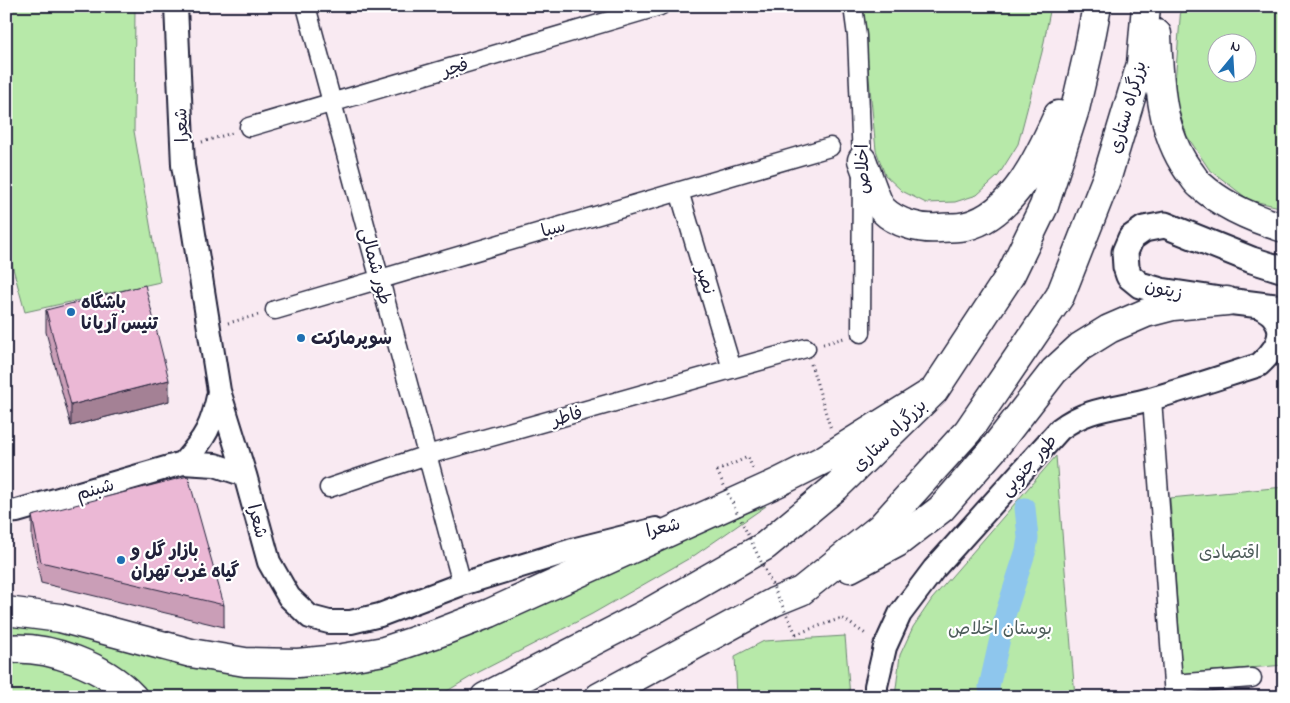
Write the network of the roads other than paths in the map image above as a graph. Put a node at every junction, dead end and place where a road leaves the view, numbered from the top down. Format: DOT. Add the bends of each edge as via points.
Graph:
graph roads {
  1 [pos="176,6"];
  2 [pos="306,6"];
  3 [pos="660,6"];
  4 [pos="853,6"];
  5 [pos="1097,6"];
  6 [pos="1146,6"];
  7 [pos="1156,6"];
  8 [pos="626,11"];
  9 [pos="1088,53"];
  10 [pos="332,103"];
  11 [pos="249,127"];
  12 [pos="830,146"];
  13 [pos="862,160"];
  14 [pos="679,191"];
  15 [pos="1284,228"];
  16 [pos="1284,270"];
  17 [pos="380,279"];
  18 [pos="1227,301"];
  19 [pos="1259,306"];
  20 [pos="1284,308"];
  21 [pos="275,310"];
  22 [pos="861,333"];
  23 [pos="806,348"];
  24 [pos="1284,357"];
  25 [pos="1260,365"];
  26 [pos="732,369"];
  27 [pos="219,391"];
  28 [pos="934,391"];
  29 [pos="1152,399"];
  30 [pos="427,455"];
  31 [pos="183,464"];
  32 [pos="245,475"];
  33 [pos="329,488"];
  34 [pos="6,512"];
  35 [pos="706,516"];
  36 [pos="462,584"];
  37 [pos="801,591"];
  38 [pos="6,611"];
  39 [pos="6,649"];
  40 [pos="1252,678"];
  41 [pos="1174,690"];
  42 [pos="133,697"];
  43 [pos="485,697"];
  44 [pos="599,697"];
  45 [pos="876,697"];
  1 -- 27 [label="street, شعرا" via="183,165"];
  2 -- 10 [label="street, طور شمالی"];
  3 -- 8 [label="street, فجر"];
  4 -- 13 [label="street, اخلاص"];
  5 -- 9 [label="highway, بزرگراه ستاری"];
  6 -- 37 [label="highway, بزرگراه ستاری" via="1141,64 1107,177 1060,296 968,431 881,527"];
  7 -- 15 [label="highway" via="1160,86 1168,129 1181,160 1199,184 1226,204 1254,219"];
  8 -- 10 [label="street, فجر"];
  9 -- 13 [label="highway" via="1046,142 1019,188 990,216 966,226 931,229 901,222 881,209"];
  9 -- 28 [label="highway, بزرگراه ستاری" via="1075,109 1044,206 1011,274"];
  10 -- 11 [label="street, فجر"];
  10 -- 17 [label="street, طور شمالی"];
  12 -- 14 [label="street, سبا"];
  13 -- 22 [label="street, اخلاص"];
  14 -- 17 [label="street, سبا"];
  14 -- 26 [label="street, نصر"];
  16 -- 18 [label="main road, زیتون" via="1166,224 1144,229 1131,238 1125,252 1126,267 1140,286"];
  17 -- 21 [label="street, سبا"];
  17 -- 30 [label="street, طور شمالی"];
  18 -- 19 [label="main road, زیتون"];
  18 -- 37 [label="highway" via="1173,306 1146,313 1109,329 1080,347 1054,371 995,447 941,509 896,543"];
  19 -- 20 [label="main road, زیتون"];
  19 -- 25 [label="street" via="1274,317 1280,330 1279,341"];
  23 -- 26 [label="street, فاطر"];
  24 -- 25 [label="street, طور جنوبی"];
  25 -- 29 [label="street, طور جنوبی"];
  26 -- 30 [label="street, فاطر"];
  27 -- 31 [label="street" via="214,418 201,443"];
  27 -- 32 [label="street, شعرا"];
  28 -- 35 [label="highway" via="826,459"];
  28 -- 43 [label="highway, بزرگراه ستاری" via="836,487 765,546 650,612"];
  29 -- 41 [label="street"];
  29 -- 45 [label="street, طور جنوبی" via="1102,409 1073,419 1060,429 934,569 900,614 885,647"];
  30 -- 33 [label="street, فاطر"];
  30 -- 36 [label="street, طور شمالی"];
  31 -- 32 [label="street, شبنم" via="215,465"];
  31 -- 34 [label="street, شبنم"];
  32 -- 36 [label="street, شعرا" via="269,562 289,597 310,617 329,622 351,622 380,615"];
  35 -- 36 [label="street, شعرا" via="576,549"];
  35 -- 38 [label="highway" via="490,613 384,651 337,659 298,663 245,662 191,653 60,618"];
  37 -- 44 [label="highway, بزرگراه ستاری" via="774,602"];
  39 -- 42 [label="highway" via="62,655 93,667 124,687"];
  40 -- 41 [label="street"];
}
